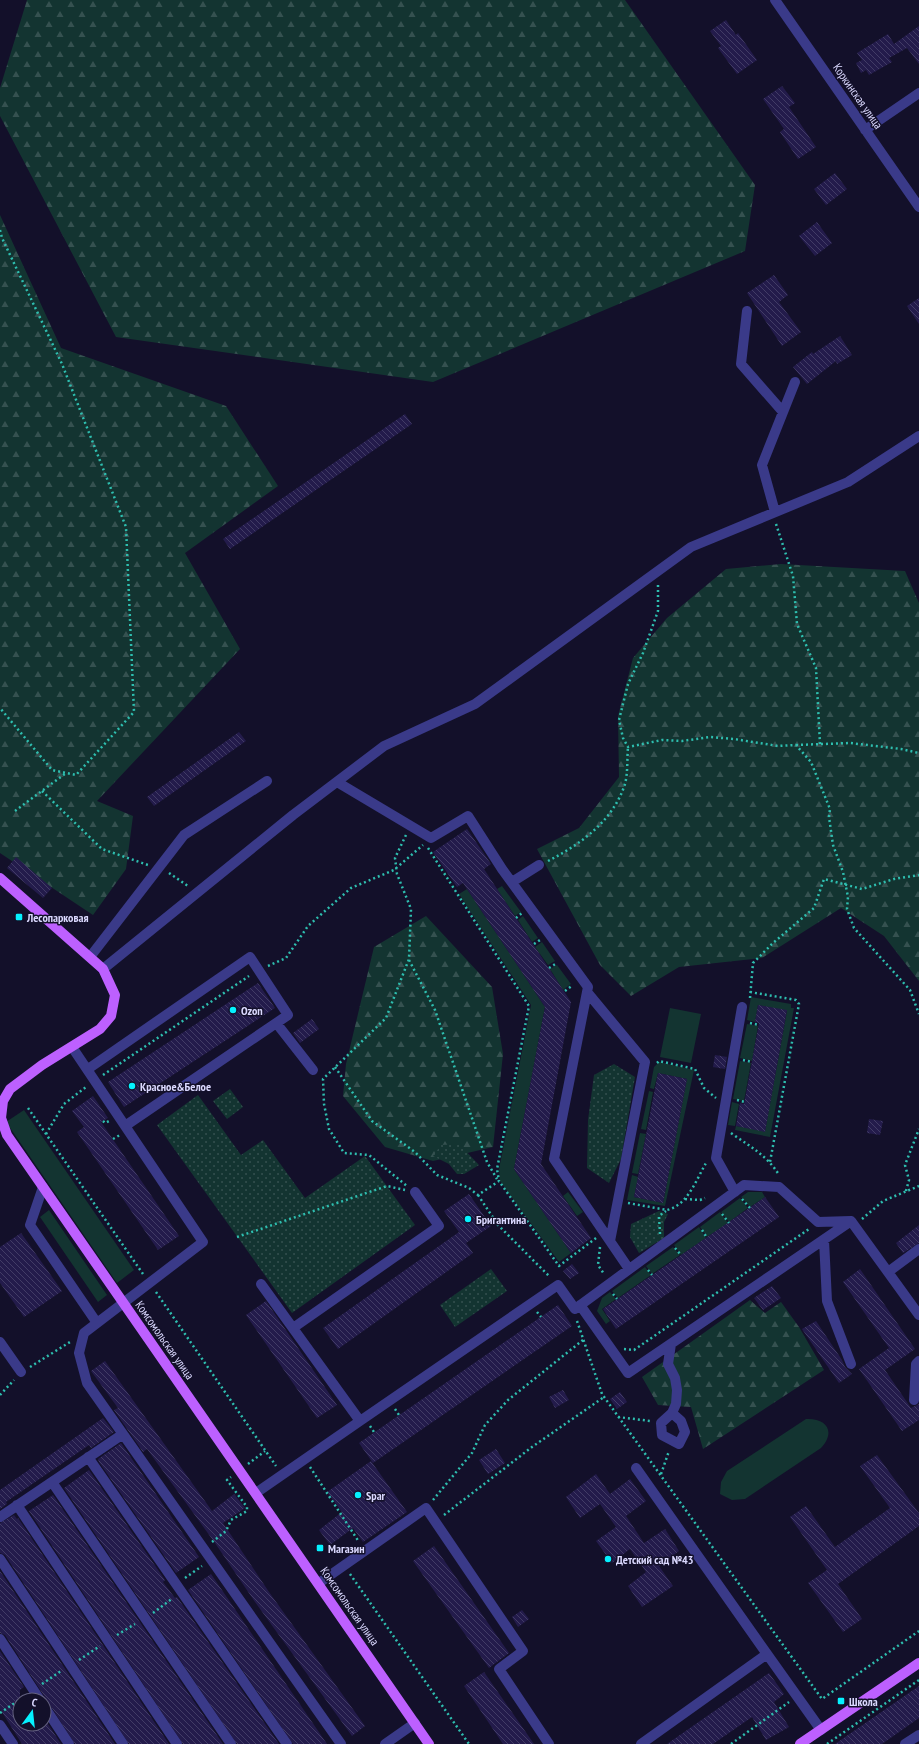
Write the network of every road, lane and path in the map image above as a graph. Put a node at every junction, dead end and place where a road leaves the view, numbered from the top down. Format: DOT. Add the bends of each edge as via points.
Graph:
graph roads {
  1 [pos="775,0"];
  2 [pos="919,93"];
  3 [pos="865,130"];
  4 [pos="919,207"];
  5 [pos="0,230"];
  6 [pos="746,311"];
  7 [pos="795,382"];
  8 [pos="783,412"];
  9 [pos="919,436"];
  10 [pos="774,512"];
  11 [pos="653,574"];
  12 [pos="0,708"];
  13 [pos="820,744"];
  14 [pos="796,746"];
  15 [pos="628,747"];
  16 [pos="919,753"];
  17 [pos="67,773"];
  18 [pos="267,781"];
  19 [pos="337,782"];
  20 [pos="42,792"];
  21 [pos="15,811"];
  22 [pos="410,826"];
  23 [pos="539,865"];
  24 [pos="396,868"];
  25 [pos="158,869"];
  26 [pos="919,875"];
  27 [pos="0,878"];
  28 [pos="512,882"];
  29 [pos="846,885"];
  30 [pos="199,892"];
  31 [pos="523,913"];
  32 [pos="516,918"];
  33 [pos="541,939"];
  34 [pos="534,944"];
  35 [pos="90,958"];
  36 [pos="409,959"];
  37 [pos="558,963"];
  38 [pos="549,968"];
  39 [pos="103,969"];
  40 [pos="258,970"];
  41 [pos="574,985"];
  42 [pos="565,991"];
  43 [pos="587,992"];
  44 [pos="750,992"];
  45 [pos="746,1003"];
  46 [pos="919,1014"];
  47 [pos="746,1022"];
  48 [pos="277,1024"];
  49 [pos="759,1025"];
  50 [pos="72,1047"];
  51 [pos="654,1066"];
  52 [pos="335,1067"];
  53 [pos="88,1070"];
  54 [pos="313,1070"];
  55 [pos="95,1080"];
  56 [pos="704,1088"];
  57 [pos="125,1126"];
  58 [pos="919,1129"];
  59 [pos="726,1130"];
  60 [pos="46,1134"];
  61 [pos="770,1162"];
  62 [pos="706,1163"];
  63 [pos="499,1181"];
  64 [pos="919,1186"];
  65 [pos="43,1187"];
  66 [pos="783,1191"];
  67 [pos="415,1192"];
  68 [pos="906,1192"];
  69 [pos="478,1195"];
  70 [pos="739,1196"];
  71 [pos="626,1202"];
  72 [pos="725,1208"];
  73 [pos="750,1208"];
  74 [pos="667,1210"];
  75 [pos="729,1223"];
  76 [pos="852,1224"];
  77 [pos="699,1227"];
  78 [pos="807,1229"];
  79 [pos="600,1235"];
  80 [pos="237,1237"];
  81 [pos="707,1238"];
  82 [pos="824,1240"];
  83 [pos="605,1243"];
  84 [pos="661,1245"];
  85 [pos="673,1245"];
  86 [pos="919,1249"];
  87 [pos="681,1255"];
  88 [pos="629,1269"];
  89 [pos="888,1272"];
  90 [pos="610,1283"];
  91 [pos="261,1284"];
  92 [pos="558,1285"];
  93 [pos="123,1303"];
  94 [pos="580,1305"];
  95 [pos="919,1315"];
  96 [pos="576,1320"];
  97 [pos="97,1323"];
  98 [pos="293,1328"];
  99 [pos="84,1333"];
  100 [pos="583,1340"];
  101 [pos="0,1342"];
  102 [pos="671,1344"];
  103 [pos="623,1349"];
  104 [pos="919,1361"];
  105 [pos="851,1364"];
  106 [pos="21,1372"];
  107 [pos="0,1395"];
  108 [pos="604,1397"];
  109 [pos="914,1400"];
  110 [pos="672,1413"];
  111 [pos="618,1417"];
  112 [pos="360,1421"];
  113 [pos="661,1423"];
  114 [pos="123,1434"];
  115 [pos="673,1441"];
  116 [pos="88,1457"];
  117 [pos="309,1465"];
  118 [pos="636,1468"];
  119 [pos="660,1475"];
  120 [pos="52,1482"];
  121 [pos="256,1493"];
  122 [pos="17,1505"];
  123 [pos="426,1508"];
  124 [pos="247,1511"];
  125 [pos="0,1517"];
  126 [pos="435,1522"];
  127 [pos="204,1548"];
  128 [pos="365,1551"];
  129 [pos="0,1559"];
  130 [pos="212,1560"];
  131 [pos="344,1566"];
  132 [pos="319,1583"];
  133 [pos="179,1588"];
  134 [pos="145,1618"];
  135 [pos="919,1631"];
  136 [pos="0,1639"];
  137 [pos="767,1654"];
  138 [pos="919,1663"];
  139 [pos="919,1680"];
  140 [pos="35,1692"];
  141 [pos="822,1699"];
  142 [pos="800,1700"];
  143 [pos="52,1719"];
  144 [pos="416,1723"];
  145 [pos="0,1725"];
  146 [pos="821,1730"];
  147 [pos="918,1737"];
  148 [pos="12,1744"];
  149 [pos="68,1744"];
  150 [pos="123,1744"];
  151 [pos="177,1744"];
  152 [pos="231,1744"];
  153 [pos="287,1744"];
  154 [pos="342,1744"];
  155 [pos="385,1744"];
  156 [pos="429,1744"];
  157 [pos="469,1744"];
  158 [pos="549,1744"];
  159 [pos="641,1744"];
  160 [pos="731,1744"];
  161 [pos="800,1744"];
  162 [pos="827,1744"];
  163 [pos="906,1744"];
  1 -- 3 [label="street, Коркинская улица"];
  2 -- 3 [label="street"];
  3 -- 4 [label="street, Коркинская улица"];
  5 -- 17 [label="path" via="62,364 126,527 134,712 76,775"];
  6 -- 8 [label="street" via="741,364"];
  7 -- 8 [label="street"];
  8 -- 10 [label="street" via="762,465"];
  9 -- 10 [label="street" via="848,482"];
  10 -- 11 [label="street" via="691,546"];
  10 -- 13 [label="path" via="793,576 797,624 816,668"];
  11 -- 15 [label="path" via="658,582 658,611 643,653 628,684 619,720"];
  11 -- 19 [label="street" via="475,704 384,746"];
  12 -- 17 [label="path" via="52,770"];
  13 -- 14 [label="path"];
  13 -- 16 [label="path" via="850,743"];
  14 -- 15 [label="path" via="710,737 682,741 662,740"];
  14 -- 29 [label="path" via="811,762 830,809 833,845"];
  15 -- 23 [label="path" via="625,783 609,816 586,838 563,854"];
  17 -- 20 [label="path"];
  18 -- 25 [label="street" via="184,835"];
  19 -- 22 [label="street"];
  19 -- 30 [label="street"];
  20 -- 21 [label="path"];
  20 -- 25 [label="path" via="102,849"];
  22 -- 24 [label="path" via="394,858"];
  22 -- 28 [label="street" via="431,838 468,816"];
  23 -- 28 [label="street"];
  24 -- 36 [label="path" via="411,909"];
  24 -- 40 [label="path" via="352,888 308,926 286,958"];
  24 -- 63 [label="path" via="425,844 529,1006 497,1169"];
  25 -- 30 [label="path"];
  25 -- 35 [label="street"];
  26 -- 29 [label="path" via="894,879 862,889"];
  27 -- 35 [label="main road"];
  28 -- 43 [label="street" via="588,987"];
  29 -- 44 [label="path" via="824,879 814,908 753,964"];
  29 -- 46 [label="path" via="847,909 854,928 910,990"];
  30 -- 39 [label="street"];
  31 -- 32 [label="path"];
  33 -- 34 [label="path"];
  35 -- 39 [label="main road"];
  36 -- 52 [label="path" via="386,1018"];
  36 -- 63 [label="path" via="435,1010 487,1162"];
  37 -- 38 [label="path"];
  39 -- 50 [label="main road, Комсомольская улица" via="115,995 111,1016 100,1029"];
  40 -- 48 [label="street" via="288,1016"];
  40 -- 53 [label="street" via="250,957"];
  40 -- 55 [label="path"];
  41 -- 42 [label="path"];
  43 -- 83 [label="street" via="554,1159"];
  43 -- 83 [label="street" via="645,1062"];
  44 -- 45 [label="path"];
  44 -- 61 [label="path" via="796,1000 799,1004"];
  45 -- 70 [label="street" via="716,1158"];
  47 -- 49 [label="path"];
  48 -- 54 [label="street"];
  48 -- 57 [label="street"];
  50 -- 53 [label="street"];
  50 -- 65 [label="main road, Комсомольская улица" via="10,1089 3,1101 1,1118 7,1135"];
  51 -- 56 [label="path" via="659,1061 695,1068"];
  52 -- 67 [label="path" via="323,1079 324,1104 329,1129 344,1154 368,1155"];
  52 -- 69 [label="path" via="372,1121 415,1152 437,1175 469,1188"];
  53 -- 55 [label="street"];
  55 -- 57 [label="street"];
  55 -- 60 [label="path" via="64,1104"];
  57 -- 93 [label="street" via="203,1242"];
  58 -- 68 [label="path" via="905,1165 909,1180"];
  59 -- 61 [label="path" via="757,1150"];
  61 -- 66 [label="path" via="781,1179"];
  62 -- 74 [label="path" via="687,1197"];
  63 -- 69 [label="path"];
  63 -- 79 [label="path" via="559,1266"];
  64 -- 68 [label="path"];
  65 -- 93 [label="main road, Комсомольская улица"];
  65 -- 97 [label="street" via="30,1225"];
  66 -- 70 [label="street" via="779,1187 744,1185"];
  66 -- 76 [label="street" via="818,1222"];
  67 -- 80 [label="path" via="386,1186"];
  67 -- 98 [label="street" via="439,1226"];
  68 -- 76 [label="path" via="883,1201"];
  69 -- 92 [label="path" via="498,1225"];
  70 -- 73 [label="path"];
  70 -- 84 [label="street"];
  71 -- 74 [label="path"];
  72 -- 75 [label="path" via="720,1212"];
  74 -- 84 [label="path" via="659,1216"];
  76 -- 82 [label="street"];
  76 -- 89 [label="street"];
  77 -- 81 [label="path"];
  78 -- 103 [label="path" via="634,1350"];
  82 -- 102 [label="street"];
  82 -- 105 [label="street" via="826,1301"];
  83 -- 88 [label="street"];
  83 -- 90 [label="path" via="598,1265"];
  84 -- 88 [label="street"];
  85 -- 87 [label="path"];
  86 -- 89 [label="street"];
  88 -- 90 [label="street"];
  89 -- 95 [label="street"];
  90 -- 94 [label="street"];
  91 -- 98 [label="street"];
  92 -- 94 [label="street" via="575,1309"];
  92 -- 112 [label="street"];
  93 -- 97 [label="street"];
  93 -- 121 [label="main road, Комсомольская улица"];
  94 -- 102 [label="street" via="628,1374"];
  96 -- 100 [label="path"];
  97 -- 99 [label="street"];
  98 -- 112 [label="street"];
  99 -- 106 [label="path"];
  99 -- 114 [label="street" via="79,1353 87,1383"];
  100 -- 108 [label="path"];
  100 -- 123 [label="path" via="508,1400 485,1425 472,1453"];
  101 -- 106 [label="street"];
  102 -- 110 [label="street" via="668,1364 675,1378 677,1390"];
  104 -- 109 [label="street" via="916,1364"];
  106 -- 107 [label="path"];
  108 -- 111 [label="path"];
  108 -- 126 [label="path" via="532,1447"];
  110 -- 113 [label="street"];
  110 -- 115 [label="street" via="680,1421 685,1432 679,1444"];
  111 -- 113 [label="path"];
  111 -- 119 [label="path"];
  112 -- 121 [label="street"];
  113 -- 115 [label="street" via="662,1435"];
  114 -- 116 [label="street"];
  114 -- 127 [label="street"];
  115 -- 119 [label="path"];
  116 -- 120 [label="street"];
  116 -- 133 [label="street"];
  117 -- 128 [label="path"];
  118 -- 137 [label="street"];
  119 -- 141 [label="path"];
  120 -- 122 [label="street"];
  120 -- 134 [label="street"];
  121 -- 132 [label="main road, Комсомольская улица"];
  122 -- 125 [label="street"];
  122 -- 151 [label="street"];
  123 -- 126 [label="street"];
  123 -- 128 [label="street"];
  124 -- 127 [label="path" via="230,1520 226,1531"];
  126 -- 158 [label="street" via="522,1651 499,1669"];
  127 -- 130 [label="street"];
  128 -- 131 [label="street"];
  129 -- 150 [label="street"];
  130 -- 133 [label="path"];
  130 -- 154 [label="street"];
  131 -- 132 [label="street"];
  131 -- 157 [label="path"];
  132 -- 144 [label="main road, Комсомольская улица"];
  133 -- 134 [label="path"];
  133 -- 153 [label="street"];
  134 -- 152 [label="street"];
  135 -- 141 [label="path"];
  136 -- 140 [label="street"];
  137 -- 142 [label="street"];
  137 -- 159 [label="street"];
  138 -- 146 [label="main road"];
  139 -- 162 [label="path"];
  141 -- 142 [label="path"];
  142 -- 146 [label="street"];
  142 -- 160 [label="path" via="791,1701"];
  143 -- 149 [label="street"];
  144 -- 155 [label="street"];
  144 -- 156 [label="main road, Комсомольская улица"];
  145 -- 148 [label="street"];
  146 -- 161 [label="main road"];
  147 -- 163 [label="street"];
}
